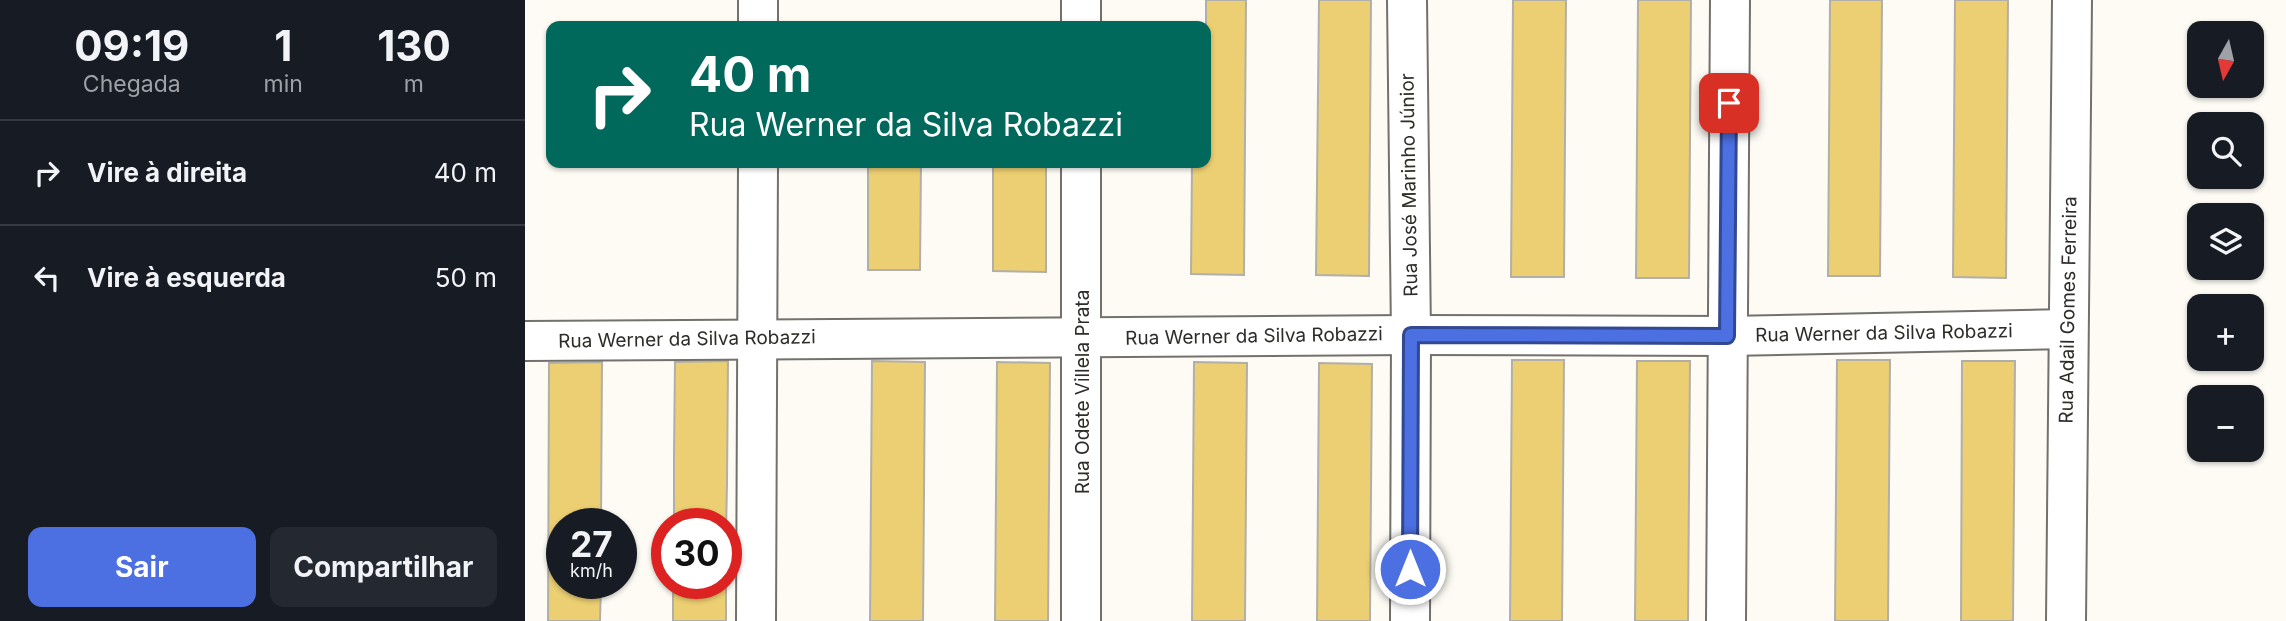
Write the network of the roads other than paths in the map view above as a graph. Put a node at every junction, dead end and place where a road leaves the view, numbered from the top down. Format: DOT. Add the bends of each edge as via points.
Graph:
graph roads {
  1 [pos="758,0"];
  2 [pos="1080,0"];
  3 [pos="1407,0"];
  4 [pos="1730,0"];
  5 [pos="2072,0"];
  6 [pos="758,21"];
  7 [pos="1081,21"];
  8 [pos="758,168"];
  9 [pos="1081,168"];
  10 [pos="2068,330"];
  11 [pos="1411,335"];
  12 [pos="1727,336"];
  13 [pos="759,338"];
  14 [pos="1082,338"];
  15 [pos="525,341"];
  16 [pos="756,621"];
  17 [pos="1081,621"];
  18 [pos="1410,621"];
  19 [pos="1727,621"];
  20 [pos="2066,621"];
  1 -- 6 [label="street"];
  2 -- 7 [label="street"];
  3 -- 11 [label="street, Rua José Marinho Júnior"];
  4 -- 12 [label="street"];
  5 -- 10 [label="street, Rua Adail Gomes Ferreira"];
  8 -- 13 [label="street"];
  9 -- 14 [label="street, Rua Odete Villela Prata"];
  10 -- 12 [label="street, Rua Werner da Silva Robazzi"];
  10 -- 20 [label="street, Rua Adail Gomes Ferreira"];
  11 -- 12 [label="street, Rua Werner da Silva Robazzi"];
  11 -- 14 [label="street, Rua Werner da Silva Robazzi"];
  11 -- 18 [label="street, Rua José Marinho Júnior"];
  12 -- 19 [label="street"];
  13 -- 14 [label="street, Rua Werner da Silva Robazzi"];
  13 -- 15 [label="street, Rua Werner da Silva Robazzi"];
  13 -- 16 [label="street"];
  14 -- 17 [label="street, Rua Odete Villela Prata"];
}
